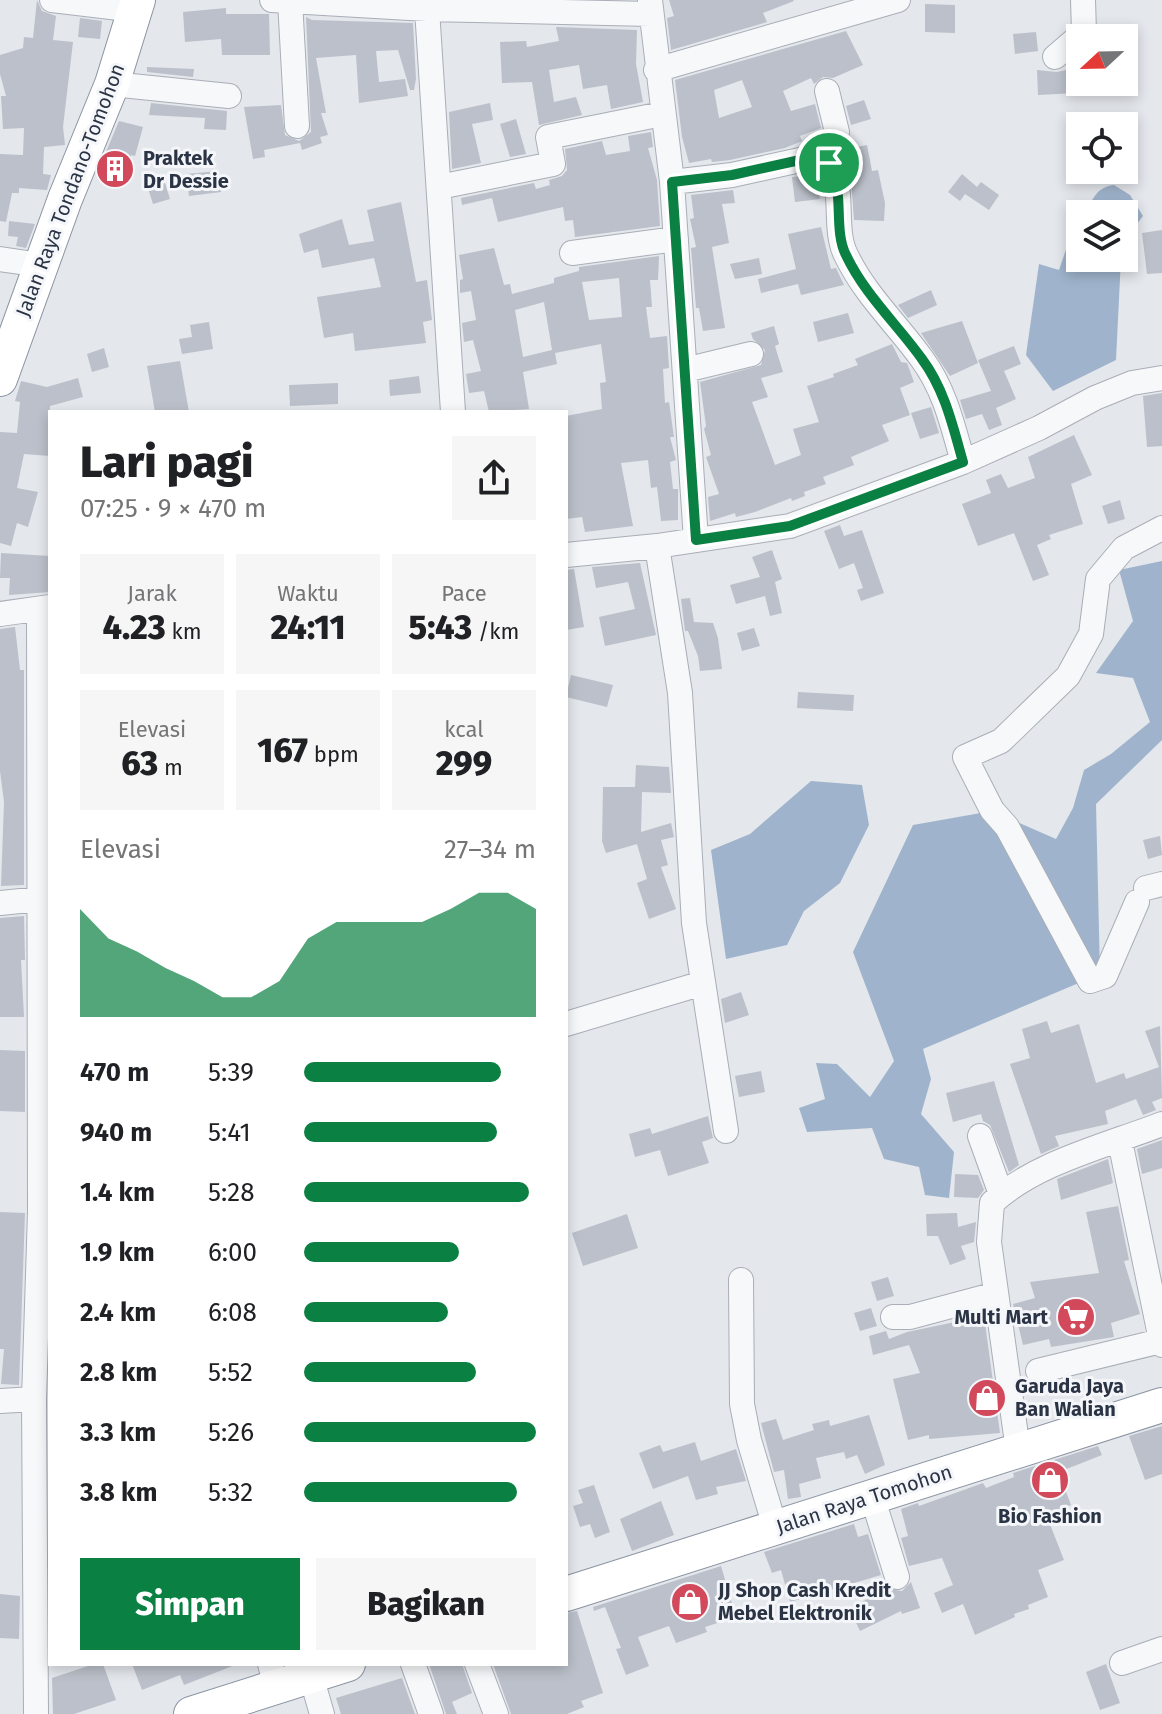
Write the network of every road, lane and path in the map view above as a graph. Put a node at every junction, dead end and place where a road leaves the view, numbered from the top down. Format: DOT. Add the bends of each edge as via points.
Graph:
graph roads {
  1 [pos="52,0"];
  2 [pos="898,0"];
  3 [pos="1083,0"];
  4 [pos="281,1"];
  5 [pos="137,5"];
  6 [pos="651,7"];
  7 [pos="427,9"];
  8 [pos="1055,57"];
  9 [pos="656,70"];
  10 [pos="112,84"];
  11 [pos="827,91"];
  12 [pos="229,96"];
  13 [pos="662,114"];
  14 [pos="297,126"];
  15 [pos="829,163"];
  16 [pos="672,182"];
  17 [pos="439,187"];
  18 [pos="676,239"];
  19 [pos="572,253"];
  20 [pos="0,259"];
  21 [pos="41,265"];
  22 [pos="751,354"];
  23 [pos="685,370"];
  24 [pos="1162,378"];
  25 [pos="0,379"];
  26 [pos="453,410"];
  27 [pos="963,462"];
  28 [pos="1162,528"];
  29 [pos="696,540"];
  30 [pos="657,546"];
  31 [pos="568,555"];
  32 [pos="44,608"];
  33 [pos="0,614"];
  34 [pos="1148,891"];
  35 [pos="40,899"];
  36 [pos="0,903"];
  37 [pos="703,983"];
  38 [pos="568,1023"];
  39 [pos="1162,1124"];
  40 [pos="726,1131"];
  41 [pos="980,1136"];
  42 [pos="1120,1141"];
  43 [pos="1001,1194"];
  44 [pos="741,1280"];
  45 [pos="996,1294"];
  46 [pos="893,1317"];
  47 [pos="1162,1343"];
  48 [pos="1038,1371"];
  49 [pos="34,1399"];
  50 [pos="0,1401"];
  51 [pos="1162,1405"];
  52 [pos="1018,1450"];
  53 [pos="42,1474"];
  54 [pos="872,1496"];
  55 [pos="775,1527"];
  56 [pos="897,1577"];
  57 [pos="568,1593"];
  58 [pos="1162,1649"];
  59 [pos="1122,1663"];
  60 [pos="342,1666"];
  61 [pos="414,1666"];
  62 [pos="478,1666"];
  63 [pos="311,1676"];
  64 [pos="266,1689"];
  65 [pos="36,1714"];
  66 [pos="191,1714"];
  67 [pos="322,1714"];
  68 [pos="431,1714"];
  69 [pos="496,1714"];
  1 -- 5 [label="street"];
  2 -- 9 [label="street"];
  3 -- 8 [label="street" via="1084,32"];
  4 -- 7 [label="street"];
  4 -- 14 [label="street"];
  5 -- 10 [label="highway, Jalan Raya Tondano-Tomohon"];
  6 -- 7 [label="street"];
  6 -- 9 [label="street"];
  7 -- 17 [label="street"];
  9 -- 13 [label="street"];
  10 -- 12 [label="street"];
  10 -- 21 [label="highway, Jalan Raya Tondano-Tomohon"];
  11 -- 15 [label="street" via="837,132"];
  13 -- 16 [label="street"];
  13 -- 17 [label="street" via="548,137 553,164"];
  15 -- 16 [label="street" via="809,158"];
  15 -- 27 [label="street" via="837,180 837,227 846,256 938,384"];
  16 -- 18 [label="street"];
  17 -- 26 [label="street"];
  18 -- 19 [label="street"];
  18 -- 23 [label="street"];
  20 -- 21 [label="street"];
  21 -- 25 [label="highway, Jalan Raya Tondano-Tomohon"];
  22 -- 23 [label="street"];
  23 -- 29 [label="street"];
  24 -- 27 [label="street" via="1095,398"];
  27 -- 29 [label="street" via="790,526"];
  28 -- 34 [label="street" via="1124,548 1098,579 1091,634 1068,676 1001,741 965,757 1090,981 1105,976"];
  29 -- 30 [label="street"];
  30 -- 31 [label="street"];
  30 -- 37 [label="street" via="680,693 694,923"];
  32 -- 33 [label="street"];
  32 -- 35 [label="street"];
  35 -- 36 [label="street"];
  35 -- 49 [label="street"];
  37 -- 38 [label="street"];
  37 -- 40 [label="street"];
  39 -- 42 [label="street"];
  41 -- 43 [label="street"];
  42 -- 43 [label="street" via="1029,1176"];
  42 -- 47 [label="street"];
  43 -- 45 [label="street" via="992,1203 988,1221"];
  44 -- 55 [label="street" via="742,1404"];
  45 -- 46 [label="street"];
  45 -- 52 [label="street"];
  47 -- 48 [label="street"];
  49 -- 50 [label="street"];
  49 -- 53 [label="street"];
  51 -- 52 [label="highway, Jalan Raya Tomohon"];
  52 -- 54 [label="highway, Jalan Raya Tomohon"];
  53 -- 65 [label="street"];
  54 -- 55 [label="highway, Jalan Raya Tomohon"];
  54 -- 56 [label="street"];
  55 -- 57 [label="highway, Jalan Raya Tomohon"];
  58 -- 59 [label="street"];
  60 -- 63 [label="highway"];
  61 -- 68 [label="street"];
  62 -- 69 [label="street"];
  63 -- 64 [label="highway"];
  63 -- 67 [label="street"];
  64 -- 66 [label="highway"];
}
